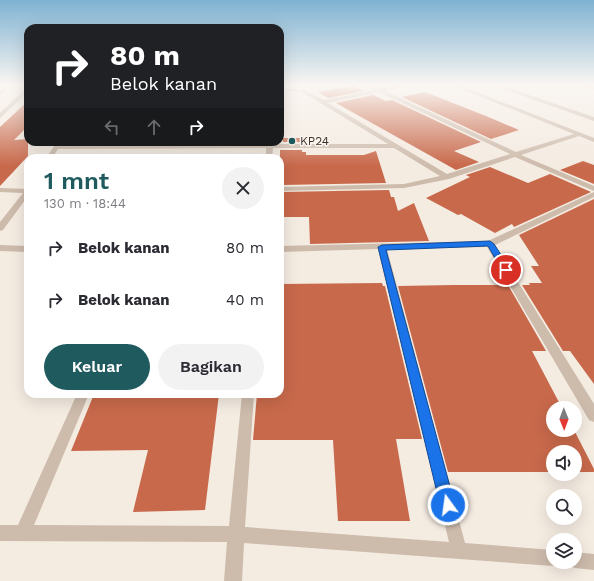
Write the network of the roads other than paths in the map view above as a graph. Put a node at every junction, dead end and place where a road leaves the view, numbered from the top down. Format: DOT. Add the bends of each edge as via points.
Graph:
graph roads {
  1 [pos="338,111"];
  2 [pos="424,111"];
  3 [pos="521,111"];
  4 [pos="571,111"];
  5 [pos="594,119"];
  6 [pos="580,134"];
  7 [pos="594,140"];
  8 [pos="284,144"];
  9 [pos="395,146"];
  10 [pos="516,155"];
  11 [pos="446,177"];
  12 [pos="284,189"];
  13 [pos="594,189"];
  14 [pos="0,190"];
  15 [pos="24,191"];
  16 [pos="594,194"];
  17 [pos="24,196"];
  18 [pos="0,228"];
  19 [pos="490,244"];
  20 [pos="382,247"];
  21 [pos="0,248"];
  22 [pos="24,248"];
  23 [pos="284,249"];
  24 [pos="81,398"];
  25 [pos="248,398"];
  26 [pos="594,416"];
  27 [pos="0,533"];
  28 [pos="24,534"];
  29 [pos="236,534"];
  30 [pos="459,550"];
  31 [pos="546,557"];
  32 [pos="582,561"];
  33 [pos="594,562"];
  34 [pos="233,581"];
  1 -- 9 [label="street"];
  2 -- 10 [label="street"];
  3 -- 6 [label="street"];
  4 -- 5 [label="street"];
  6 -- 7 [label="street"];
  6 -- 10 [label="street"];
  8 -- 9 [label="street"];
  9 -- 11 [label="street"];
  10 -- 11 [label="street"];
  10 -- 13 [label="street"];
  11 -- 12 [label="street" via="404,186"];
  14 -- 15 [label="street"];
  16 -- 19 [label="street"];
  17 -- 18 [label="street"];
  19 -- 20 [label="street"];
  19 -- 26 [label="street"];
  20 -- 23 [label="street"];
  20 -- 30 [label="street"];
  21 -- 22 [label="street"];
  24 -- 28 [label="street"];
  25 -- 29 [label="street"];
  27 -- 28 [label="street"];
  28 -- 29 [label="street"];
  29 -- 30 [label="street"];
  29 -- 34 [label="street"];
  30 -- 31 [label="street"];
  32 -- 33 [label="street"];
}
